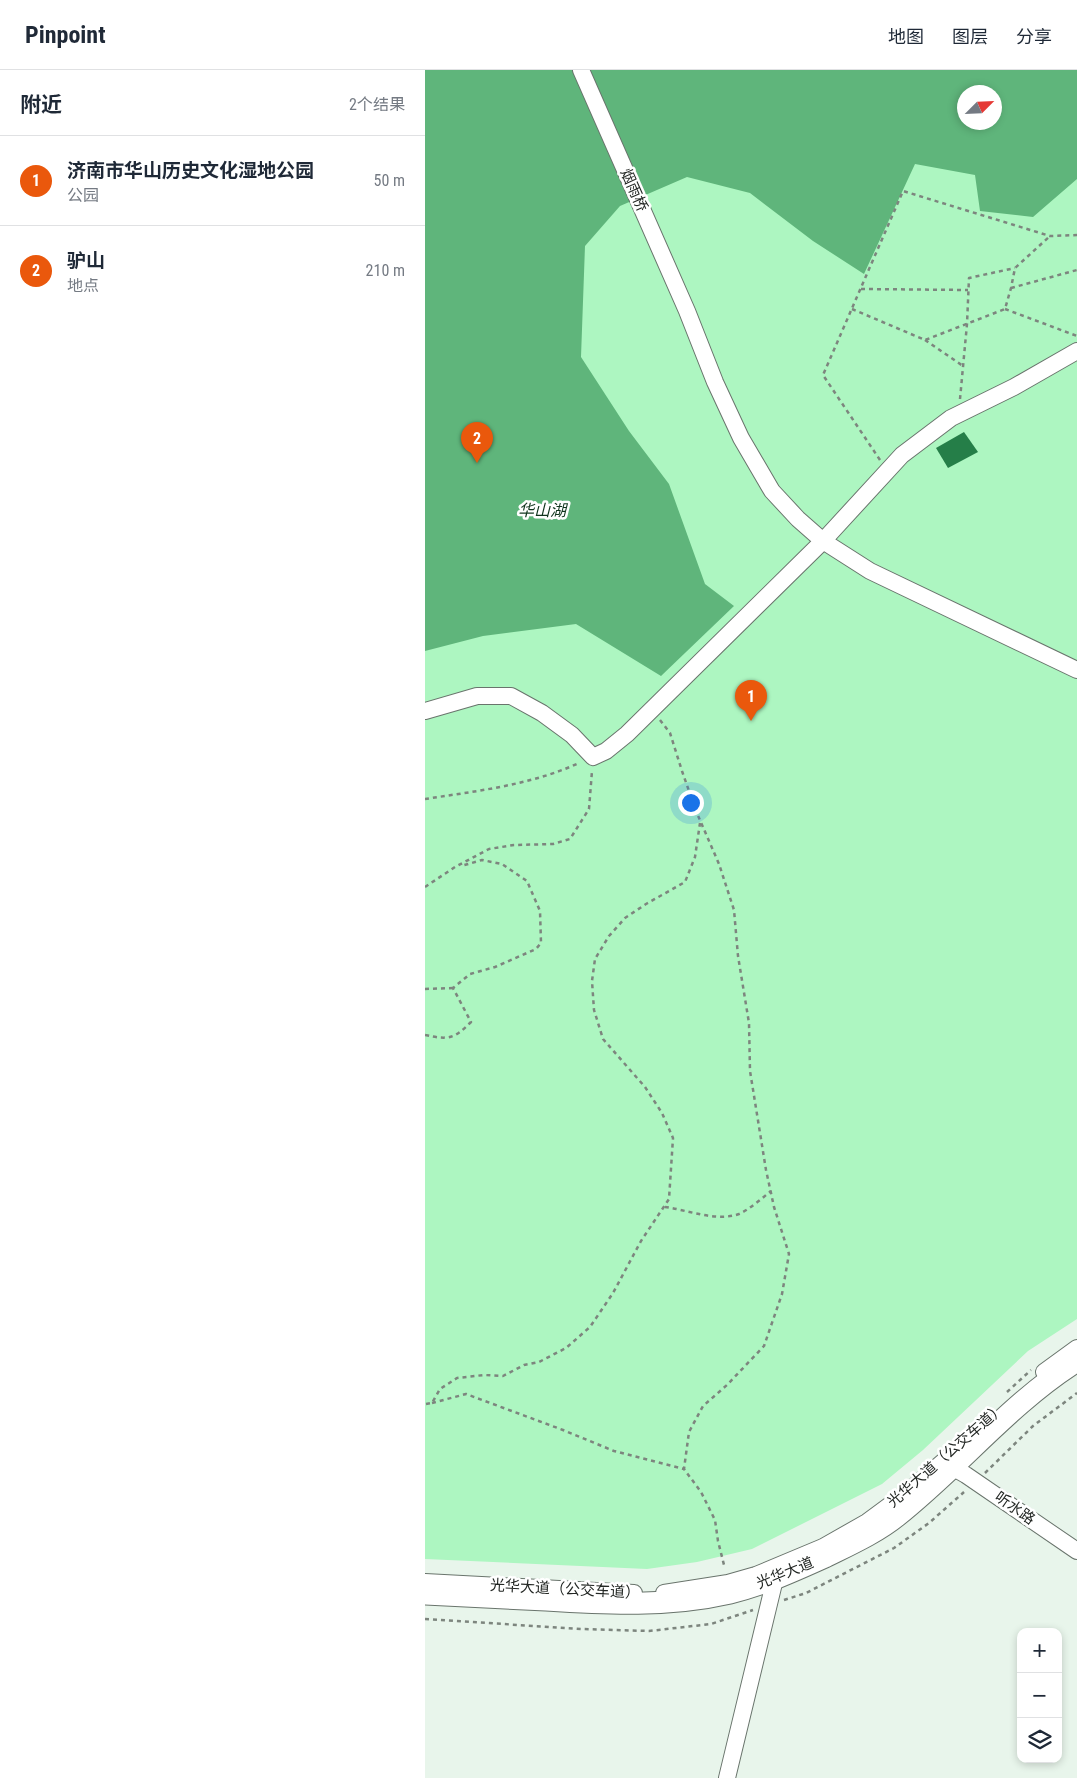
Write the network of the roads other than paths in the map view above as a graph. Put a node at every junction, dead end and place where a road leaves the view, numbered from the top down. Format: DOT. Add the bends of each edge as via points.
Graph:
graph roads {
  1 [pos="581,70"];
  2 [pos="1077,352"];
  3 [pos="823,541"];
  4 [pos="1077,670"];
  5 [pos="425,711"];
  6 [pos="1077,1348"];
  7 [pos="1077,1361"];
  8 [pos="953,1467"];
  9 [pos="1077,1551"];
  10 [pos="775,1579"];
  11 [pos="425,1582"];
  12 [pos="425,1594"];
  13 [pos="727,1778"];
  1 -- 3 [label="street, 烟雨桥" via="741,438 772,491"];
  2 -- 3 [label="street" via="1014,388 951,418 903,455"];
  3 -- 4 [label="street, 烟雨桥" via="870,570"];
  3 -- 5 [label="street" via="627,734 593,757 572,735 511,696 477,696"];
  6 -- 11 [label="street, 光华大道（公交车道）" via="1013,1396 909,1491 867,1522 823,1547 756,1575 729,1583 629,1594"];
  7 -- 8 [label="main road, 光华大道" via="1031,1396"];
  8 -- 9 [label="street, 听水路"];
  8 -- 10 [label="main road, 光华大道" via="895,1518 857,1541"];
  10 -- 12 [label="main road, 光华大道" via="730,1593 648,1604"];
  10 -- 13 [label="street"];
}
